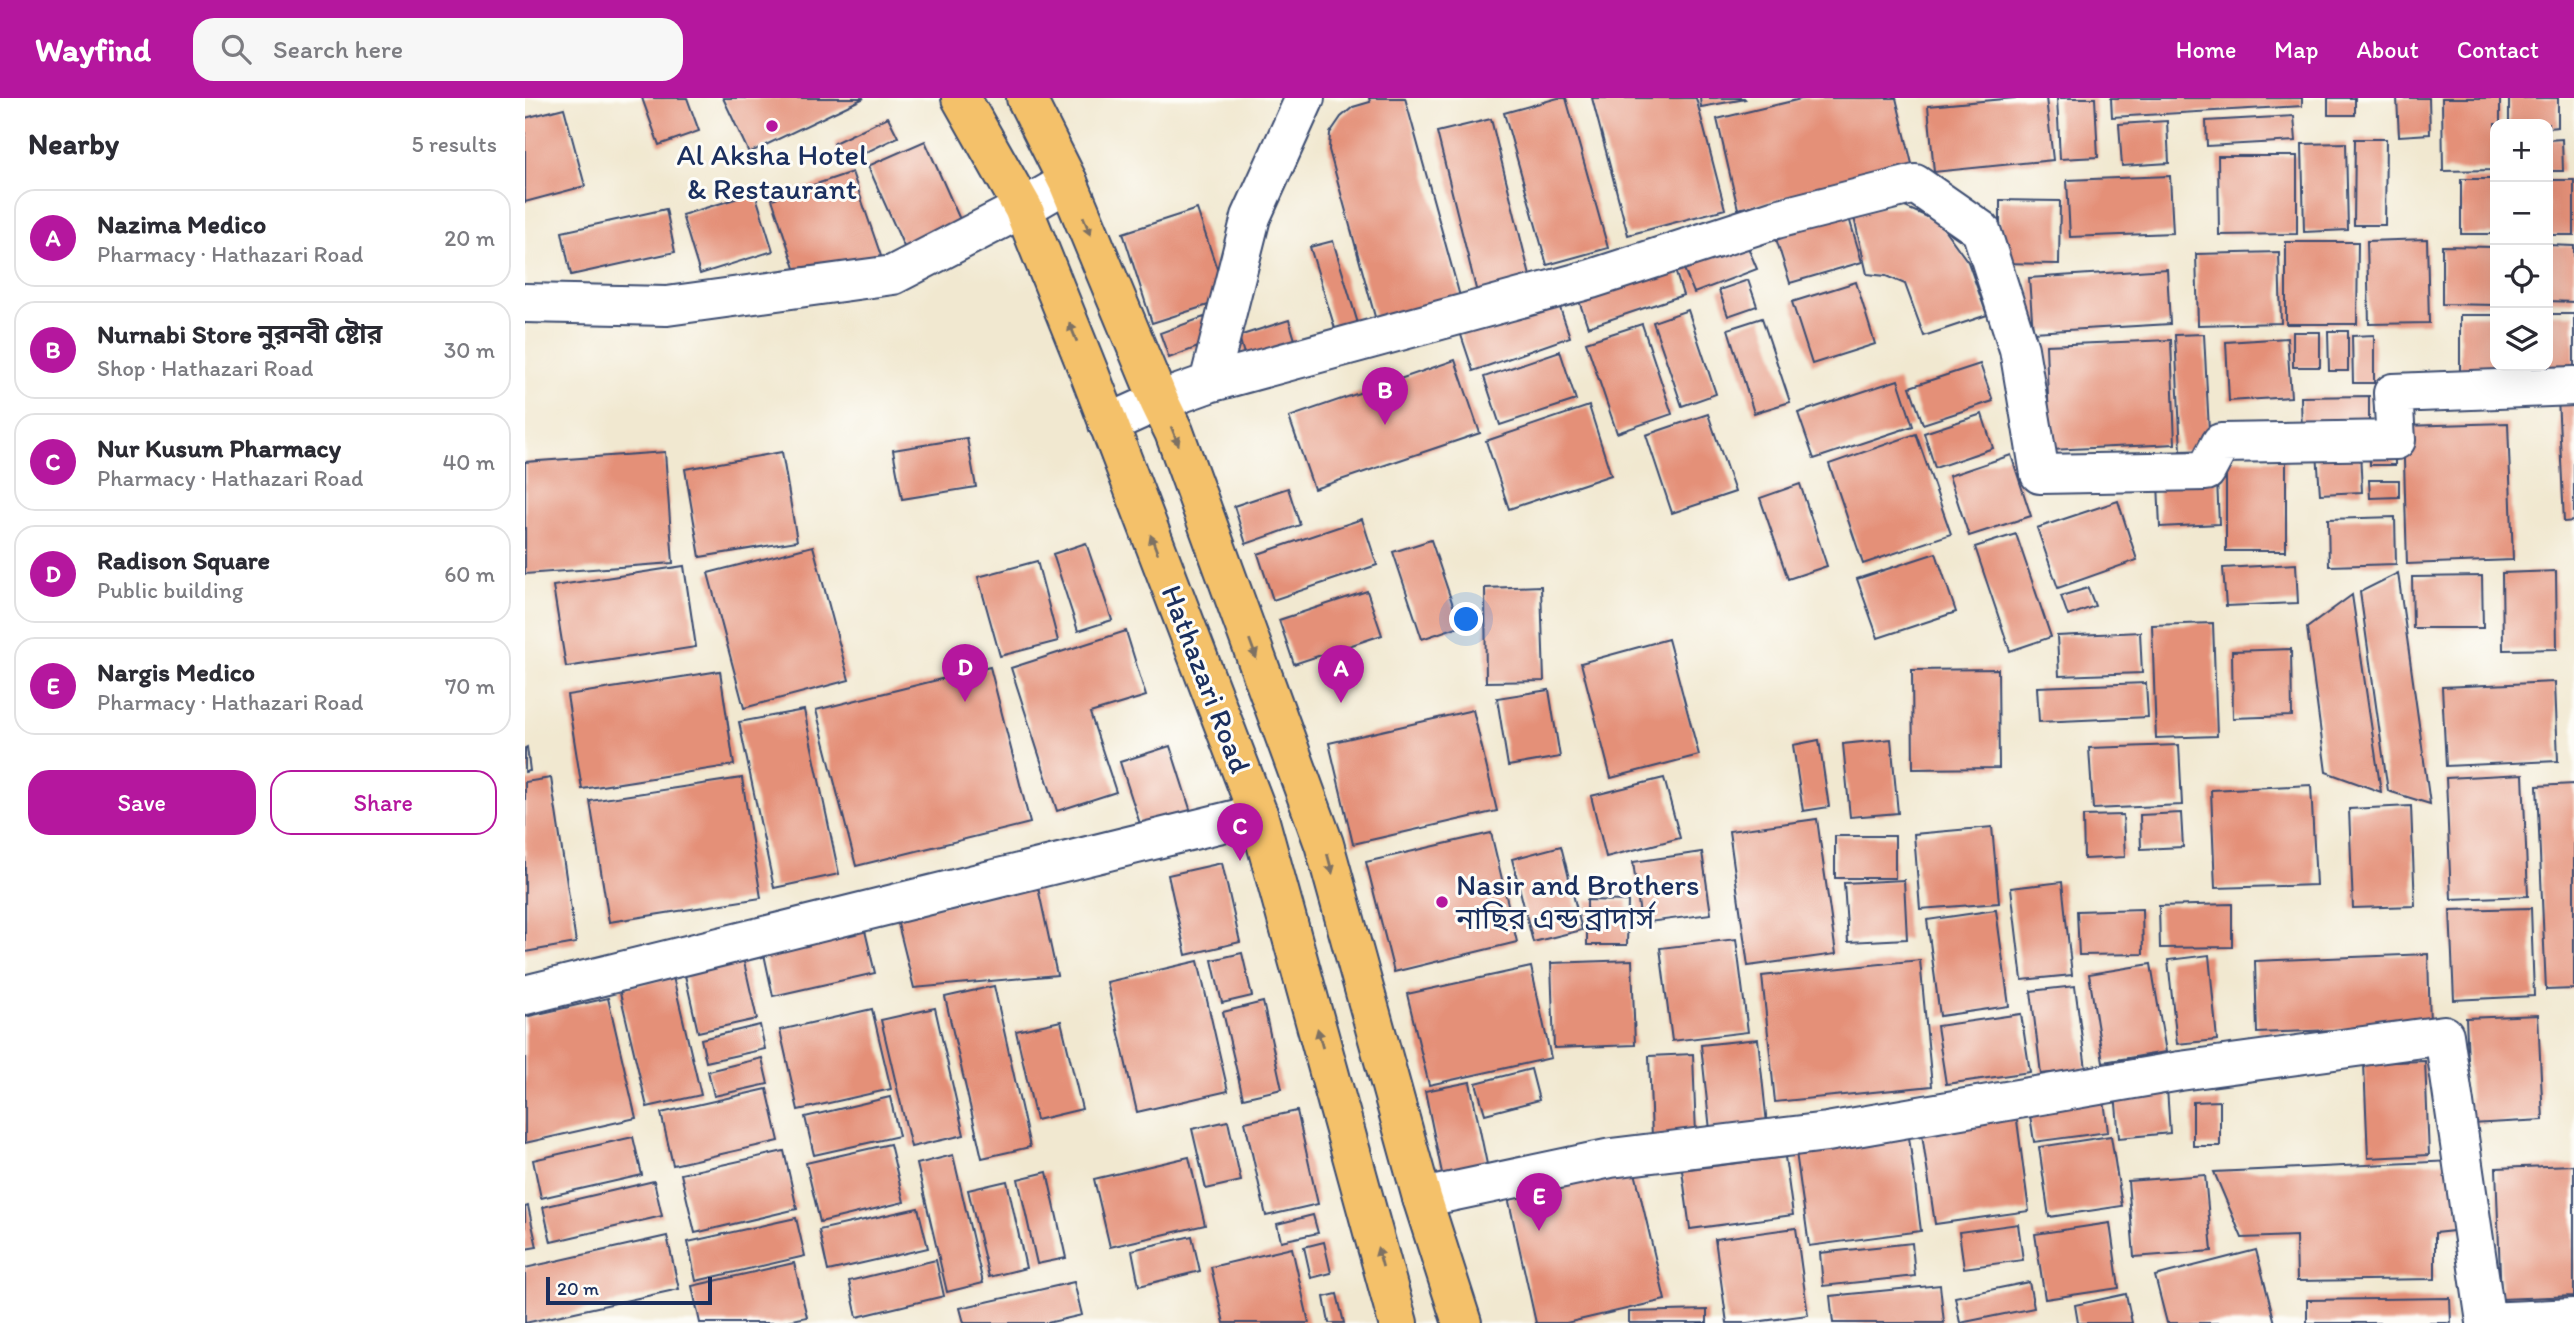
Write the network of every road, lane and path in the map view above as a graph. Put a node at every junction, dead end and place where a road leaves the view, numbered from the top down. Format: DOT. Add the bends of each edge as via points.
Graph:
graph roads {
  1 [pos="961,98"];
  2 [pos="1026,98"];
  3 [pos="1305,98"];
  4 [pos="1068,182"];
  5 [pos="1023,208"];
  6 [pos="525,303"];
  7 [pos="1209,383"];
  8 [pos="2574,386"];
  9 [pos="1159,401"];
  10 [pos="1108,424"];
  11 [pos="1258,814"];
  12 [pos="525,995"];
  13 [pos="1422,1198"];
  14 [pos="2574,1318"];
  15 [pos="1398,1323"];
  16 [pos="1462,1323"];
  1 -- 5 [label="highway, Hathazari Road"];
  2 -- 4 [label="highway, Hathazari Road"];
  3 -- 7 [label="street" via="1251,217"];
  4 -- 5 [label="street"];
  4 -- 9 [label="highway, Hathazari Road, one-way"];
  5 -- 6 [label="street" via="893,275 667,306"];
  10 -- 5 [label="highway, Hathazari Road, one-way"];
  7 -- 8 [label="street" via="1591,279 1776,219 1915,184 1981,230 2019,349 2040,474 2206,471 2221,443 2396,440 2393,393"];
  7 -- 9 [label="street"];
  9 -- 10 [label="street"];
  9 -- 13 [label="highway, Hathazari Road, one-way" via="1324,844"];
  11 -- 10 [label="highway, Hathazari Road, one-way"];
  11 -- 12 [label="street"];
  15 -- 11 [label="highway, Hathazari Road, one-way"];
  13 -- 14 [label="street" via="1611,1158 1827,1132 2180,1071 2444,1035 2486,1322"];
  13 -- 16 [label="highway, Hathazari Road"];
}
